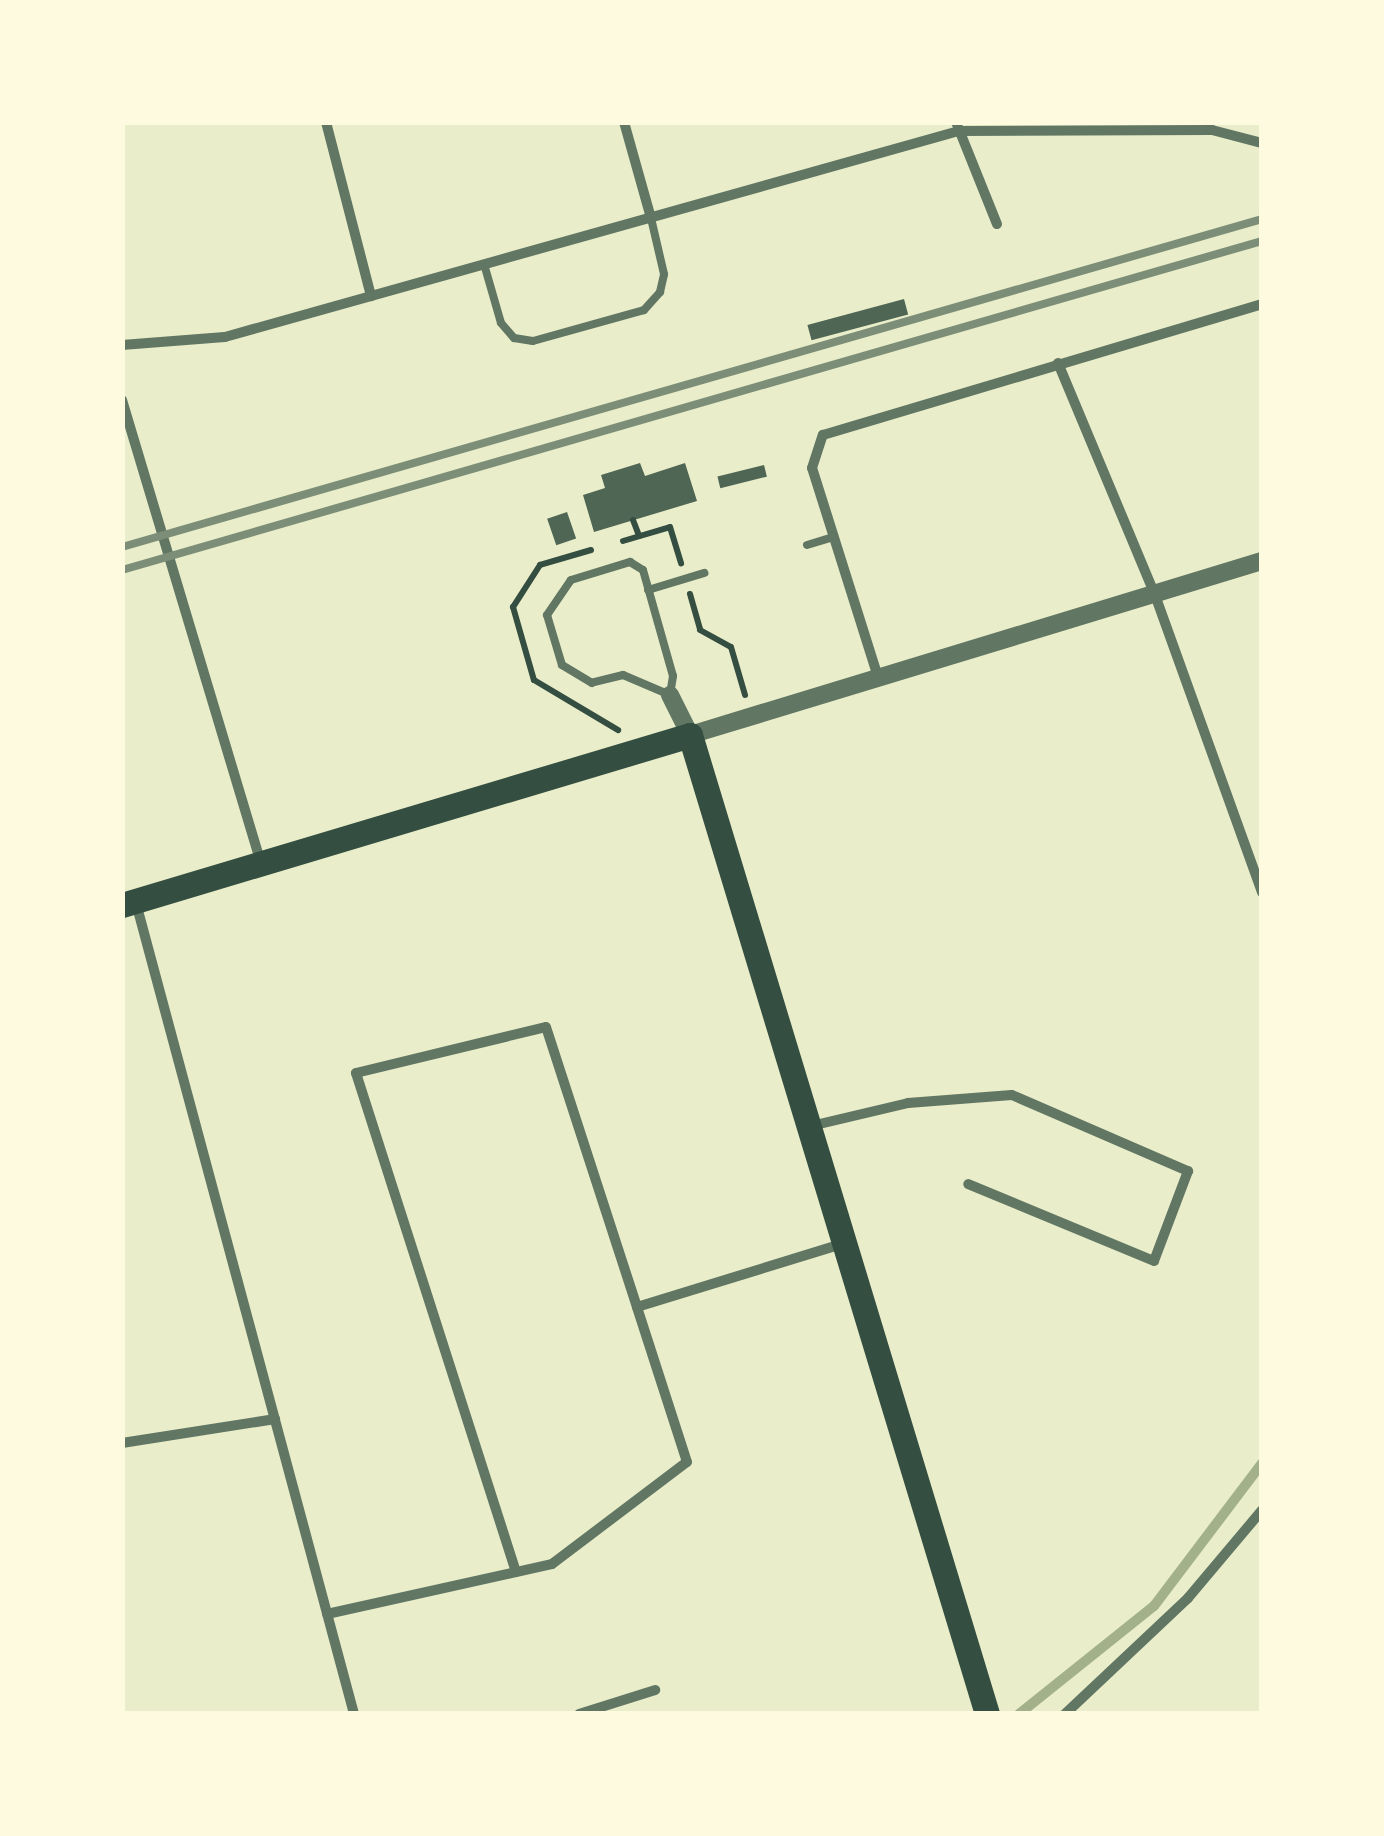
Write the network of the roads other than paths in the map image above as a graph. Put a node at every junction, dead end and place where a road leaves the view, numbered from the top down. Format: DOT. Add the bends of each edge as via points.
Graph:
graph roads {
  1 [pos="326,122"];
  2 [pos="624,122"];
  3 [pos="957,127"];
  4 [pos="1262,142"];
  5 [pos="650,218"];
  6 [pos="997,224"];
  7 [pos="484,264"];
  8 [pos="371,296"];
  9 [pos="1262,304"];
  10 [pos="122,345"];
  11 [pos="1058,363"];
  12 [pos="122,400"];
  13 [pos="125,416"];
  14 [pos="834,537"];
  15 [pos="807,545"];
  16 [pos="1262,562"];
  17 [pos="704,573"];
  18 [pos="648,590"];
  19 [pos="1154,595"];
  20 [pos="878,677"];
  21 [pos="670,695"];
  22 [pos="690,736"];
  23 [pos="261,862"];
  24 [pos="1262,892"];
  25 [pos="129,903"];
  26 [pos="810,1126"];
  27 [pos="968,1184"];
  28 [pos="846,1242"];
  29 [pos="637,1307"];
  30 [pos="275,1419"];
  31 [pos="122,1443"];
  32 [pos="1262,1510"];
  33 [pos="516,1572"];
  34 [pos="327,1614"];
  35 [pos="656,1690"];
  36 [pos="354,1714"];
  37 [pos="579,1714"];
  38 [pos="987,1714"];
  39 [pos="1065,1714"];
  1 -- 8 [label="street"];
  2 -- 5 [label="street"];
  3 -- 4 [label="street" via="1212,130"];
  3 -- 5 [label="street"];
  3 -- 6 [label="street"];
  5 -- 7 [label="street"];
  5 -- 7 [label="lane" via="664,274 660,292 644,310 551,336 514,338 501,323"];
  7 -- 8 [label="street"];
  8 -- 10 [label="street" via="225,337"];
  9 -- 11 [label="street"];
  11 -- 14 [label="street" via="823,434 812,468"];
  11 -- 19 [label="street"];
  12 -- 13 [label="street"];
  13 -- 23 [label="street"];
  14 -- 15 [label="lane"];
  14 -- 20 [label="street"];
  16 -- 19 [label="street"];
  17 -- 18 [label="lane"];
  18 -- 21 [label="lane" via="673,676"];
  18 -- 21 [label="lane" via="643,570 630,562 571,580 547,615 562,666 592,683 622,675"];
  19 -- 20 [label="street"];
  19 -- 24 [label="street"];
  20 -- 22 [label="street"];
  21 -- 22 [label="street"];
  22 -- 23 [label="main road"];
  22 -- 26 [label="main road"];
  23 -- 25 [label="main road"];
  25 -- 30 [label="street"];
  26 -- 27 [label="street" via="908,1103 1012,1095 1188,1171 1154,1260"];
  26 -- 28 [label="main road"];
  28 -- 29 [label="street"];
  28 -- 38 [label="main road"];
  29 -- 33 [label="street" via="687,1462 552,1564"];
  29 -- 33 [label="street" via="546,1027 356,1073"];
  30 -- 31 [label="street"];
  30 -- 34 [label="street"];
  32 -- 39 [label="street" via="1188,1598"];
  33 -- 34 [label="street"];
  34 -- 36 [label="street"];
  35 -- 37 [label="street"];
}
